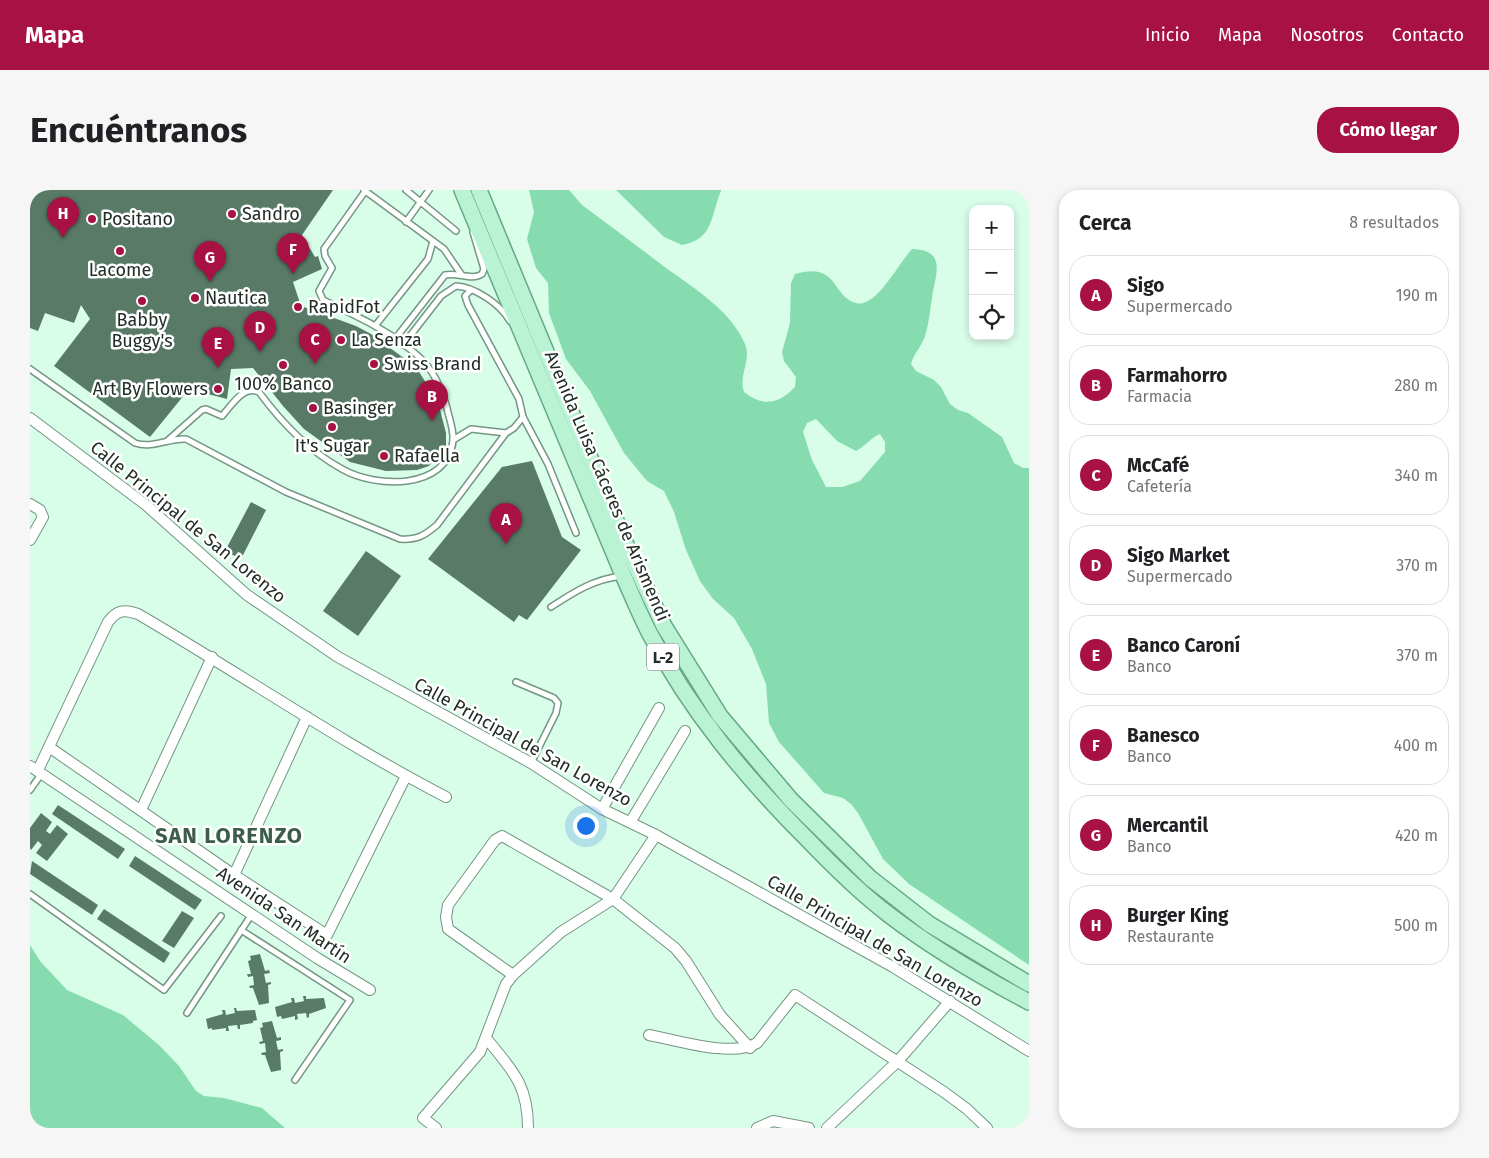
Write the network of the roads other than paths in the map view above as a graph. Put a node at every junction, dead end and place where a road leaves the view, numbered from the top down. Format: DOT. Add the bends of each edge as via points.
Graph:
graph roads {
  1 [pos="365,190"];
  2 [pos="406,190"];
  3 [pos="429,190"];
  4 [pos="462,190"];
  5 [pos="479,190"];
  6 [pos="421,201"];
  7 [pos="470,209"];
  8 [pos="406,222"];
  9 [pos="456,231"];
  10 [pos="433,241"];
  11 [pos="461,274"];
  12 [pos="470,291"];
  13 [pos="375,326"];
  14 [pos="395,339"];
  15 [pos="403,345"];
  16 [pos="30,369"];
  17 [pos="549,402"];
  18 [pos="523,417"];
  19 [pos="30,418"];
  20 [pos="506,433"];
  21 [pos="453,440"];
  22 [pos="167,441"];
  23 [pos="33,506"];
  24 [pos="576,533"];
  25 [pos="30,540"];
  26 [pos="623,576"];
  27 [pos="551,608"];
  28 [pos="212,657"];
  29 [pos="516,682"];
  30 [pos="659,708"];
  31 [pos="307,717"];
  32 [pos="685,730"];
  33 [pos="49,747"];
  34 [pos="531,763"];
  35 [pos="36,770"];
  36 [pos="406,776"];
  37 [pos="30,790"];
  38 [pos="446,796"];
  39 [pos="602,809"];
  40 [pos="141,810"];
  41 [pos="631,821"];
  42 [pos="656,835"];
  43 [pos="234,875"];
  44 [pos="30,894"];
  45 [pos="613,899"];
  46 [pos="252,914"];
  47 [pos="221,916"];
  48 [pos="242,930"];
  49 [pos="513,975"];
  50 [pos="1029,984"];
  51 [pos="370,990"];
  52 [pos="950,1001"];
  53 [pos="1029,1002"];
  54 [pos="187,1013"];
  55 [pos="649,1034"];
  56 [pos="486,1038"];
  57 [pos="750,1048"];
  58 [pos="1029,1051"];
  59 [pos="898,1061"];
  60 [pos="295,1080"];
  61 [pos="436,1128"];
  62 [pos="528,1128"];
  63 [pos="757,1128"];
  64 [pos="809,1128"];
  65 [pos="827,1128"];
  66 [pos="987,1128"];
  1 -- 8 [label="lane"];
  1 -- 13 [label="lane" via="324,249 332,268 319,291 323,300"];
  2 -- 6 [label="lane"];
  3 -- 6 [label="lane"];
  4 -- 7 [label="main road, Avenida Luisa Cáceres de Arismendi / L-2"];
  5 -- 50 [label="main road, Avenida Luisa Cáceres de Arismendi / L-2" via="629,552 664,626 720,716 784,793 870,878 929,924"];
  6 -- 8 [label="lane"];
  6 -- 9 [label="lane"];
  7 -- 11 [label="lane" via="475,242 484,269 478,276"];
  7 -- 17 [label="main road, Avenida Luisa Cáceres de Arismendi / L-2"];
  8 -- 10 [label="lane"];
  10 -- 11 [label="lane" via="444,249"];
  10 -- 13 [label="lane" via="428,259"];
  11 -- 14 [label="lane" via="445,275"];
  12 -- 15 [label="lane" via="462,286 448,288"];
  12 -- 17 [label="lane" via="488,299 505,314"];
  12 -- 18 [label="lane" via="465,296 468,305 519,399"];
  13 -- 14 [label="lane"];
  14 -- 15 [label="lane"];
  15 -- 21 [label="lane" via="418,356 441,387"];
  16 -- 22 [label="lane" via="135,443 150,446"];
  17 -- 26 [label="main road, Avenida Luisa Cáceres de Arismendi / L-2"];
  18 -- 20 [label="lane"];
  18 -- 24 [label="lane" via="548,464"];
  19 -- 34 [label="street, Calle Principal de San Lorenzo" via="146,505 255,601 338,657"];
  20 -- 21 [label="lane" via="471,428"];
  20 -- 22 [label="lane" via="437,525 412,540 400,539 286,492 186,439"];
  21 -- 22 [label="lane" via="444,463 432,473 401,481 359,477 342,469 301,439 259,392 247,390 222,416 202,410"];
  23 -- 25 [label="street" via="40,510 42,517"];
  26 -- 27 [label="lane" via="582,587"];
  26 -- 53 [label="main road, Avenida Luisa Cáceres de Arismendi / L-2" via="650,634 689,699 728,754 779,812 835,868 888,914 952,958"];
  28 -- 31 [label="street"];
  28 -- 33 [label="street" via="138,614 121,610 114,614 101,634"];
  28 -- 40 [label="street"];
  29 -- 34 [label="lane" via="554,698 558,703"];
  30 -- 39 [label="street"];
  31 -- 36 [label="street"];
  31 -- 43 [label="street"];
  32 -- 41 [label="street"];
  33 -- 35 [label="street"];
  33 -- 40 [label="street"];
  34 -- 39 [label="street, Calle Principal de San Lorenzo"];
  35 -- 37 [label="lane"];
  35 -- 46 [label="street, Avenida San Martín"];
  36 -- 38 [label="street"];
  36 -- 43 [label="street" via="327,935"];
  39 -- 41 [label="street, Calle Principal de San Lorenzo"];
  40 -- 43 [label="street"];
  41 -- 42 [label="street, Calle Principal de San Lorenzo"];
  42 -- 45 [label="street"];
  42 -- 52 [label="street, Calle Principal de San Lorenzo"];
  44 -- 47 [label="lane" via="164,990"];
  45 -- 49 [label="street" via="561,932"];
  45 -- 49 [label="street" via="510,839 502,836 495,840 448,905 446,917 448,929"];
  45 -- 57 [label="street" via="676,948 720,1016"];
  46 -- 48 [label="lane"];
  46 -- 51 [label="street, Avenida San Martín"];
  48 -- 54 [label="lane"];
  48 -- 60 [label="lane" via="350,1000"];
  49 -- 56 [label="street" via="506,984"];
  52 -- 58 [label="street, Calle Principal de San Lorenzo"];
  52 -- 59 [label="street"];
  55 -- 57 [label="street" via="713,1048"];
  56 -- 61 [label="street" via="480,1052 423,1118"];
  56 -- 62 [label="street" via="509,1066 523,1091 527,1101"];
  57 -- 59 [label="street" via="795,995"];
  59 -- 65 [label="street"];
  59 -- 66 [label="street" via="968,1109"];
  63 -- 64 [label="street" via="773,1121"];
}
